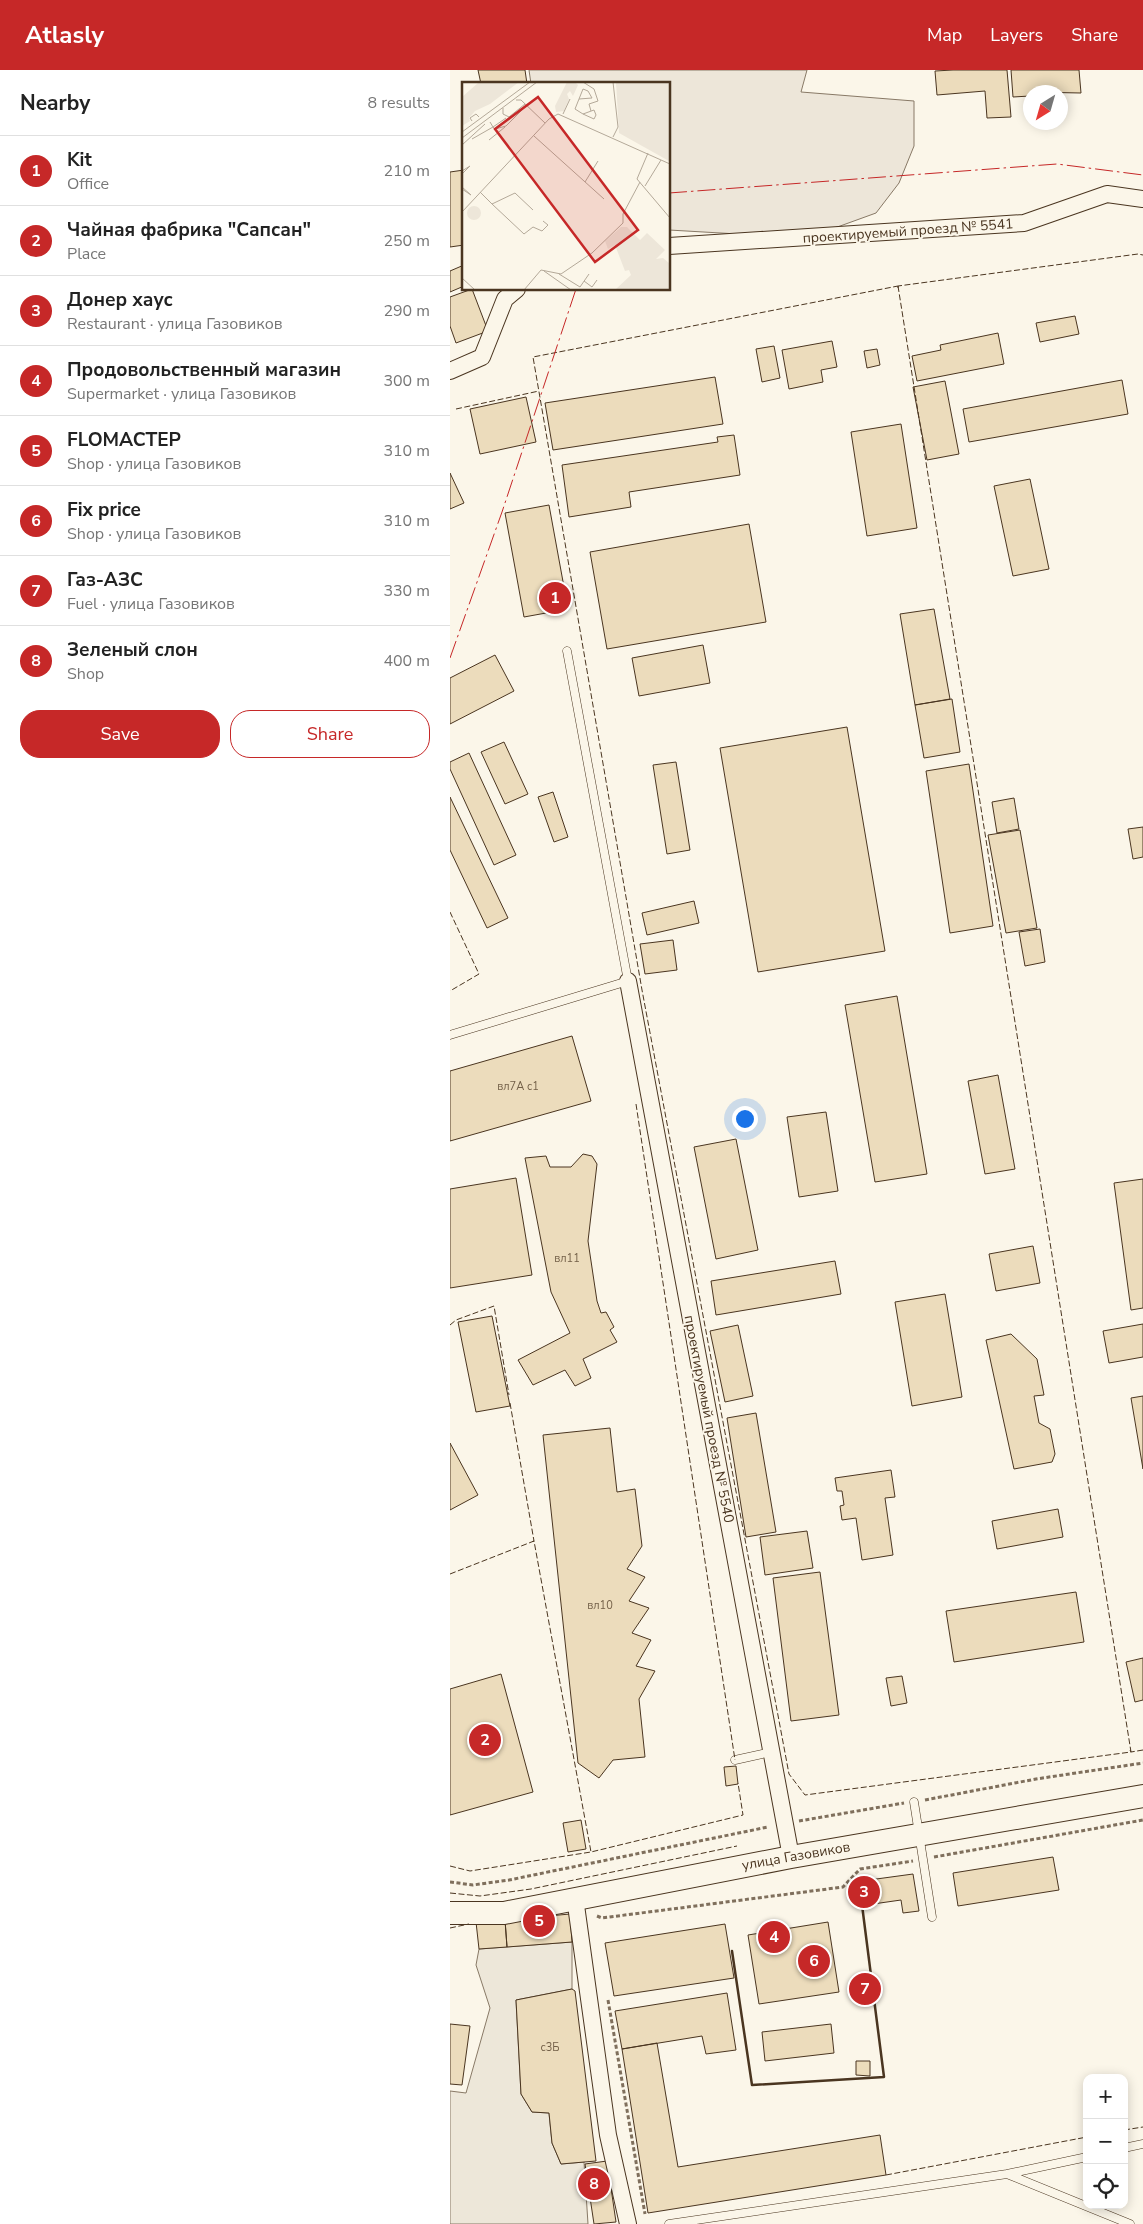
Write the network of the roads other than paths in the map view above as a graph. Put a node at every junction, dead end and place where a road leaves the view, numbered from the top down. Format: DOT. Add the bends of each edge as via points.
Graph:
graph roads {
  1 [pos="1143,199"];
  2 [pos="670,246"];
  3 [pos="516,290"];
  4 [pos="450,371"];
  5 [pos="566,651"];
  6 [pos="628,982"];
  7 [pos="450,1035"];
  8 [pos="771,1752"];
  9 [pos="735,1760"];
  10 [pos="1143,1796"];
  11 [pos="914,1802"];
  12 [pos="919,1835"];
  13 [pos="791,1857"];
  14 [pos="576,1904"];
  15 [pos="450,1914"];
  16 [pos="932,1917"];
  17 [pos="1143,2144"];
  18 [pos="1128,2147"];
  19 [pos="1083,2158"];
  20 [pos="1007,2174"];
  21 [pos="621,2224"];
  22 [pos="628,2224"];
  23 [pos="669,2224"];
  24 [pos="1130,2224"];
  1 -- 2 [label="street, проектируемый проезд № 5541" via="1107,194 1024,223"];
  3 -- 4 [label="street" via="506,299 482,357"];
  5 -- 6 [label="lane"];
  6 -- 7 [label="lane"];
  6 -- 8 [label="street, проектируемый проезд № 5540"];
  8 -- 9 [label="lane"];
  8 -- 13 [label="street, проектируемый проезд № 5540"];
  10 -- 12 [label="street, улица Газовиков"];
  11 -- 12 [label="lane"];
  12 -- 13 [label="street, улица Газовиков"];
  12 -- 16 [label="lane"];
  13 -- 14 [label="street, улица Газовиков"];
  14 -- 15 [label="street, улица Газовиков" via="504,1913"];
  14 -- 22 [label="street" via="608,2135"];
  17 -- 18 [label="lane"];
  19 -- 20 [label="lane"];
  20 -- 23 [label="lane"];
  20 -- 24 [label="lane"];
  21 -- 22 [label="lane"];
}
